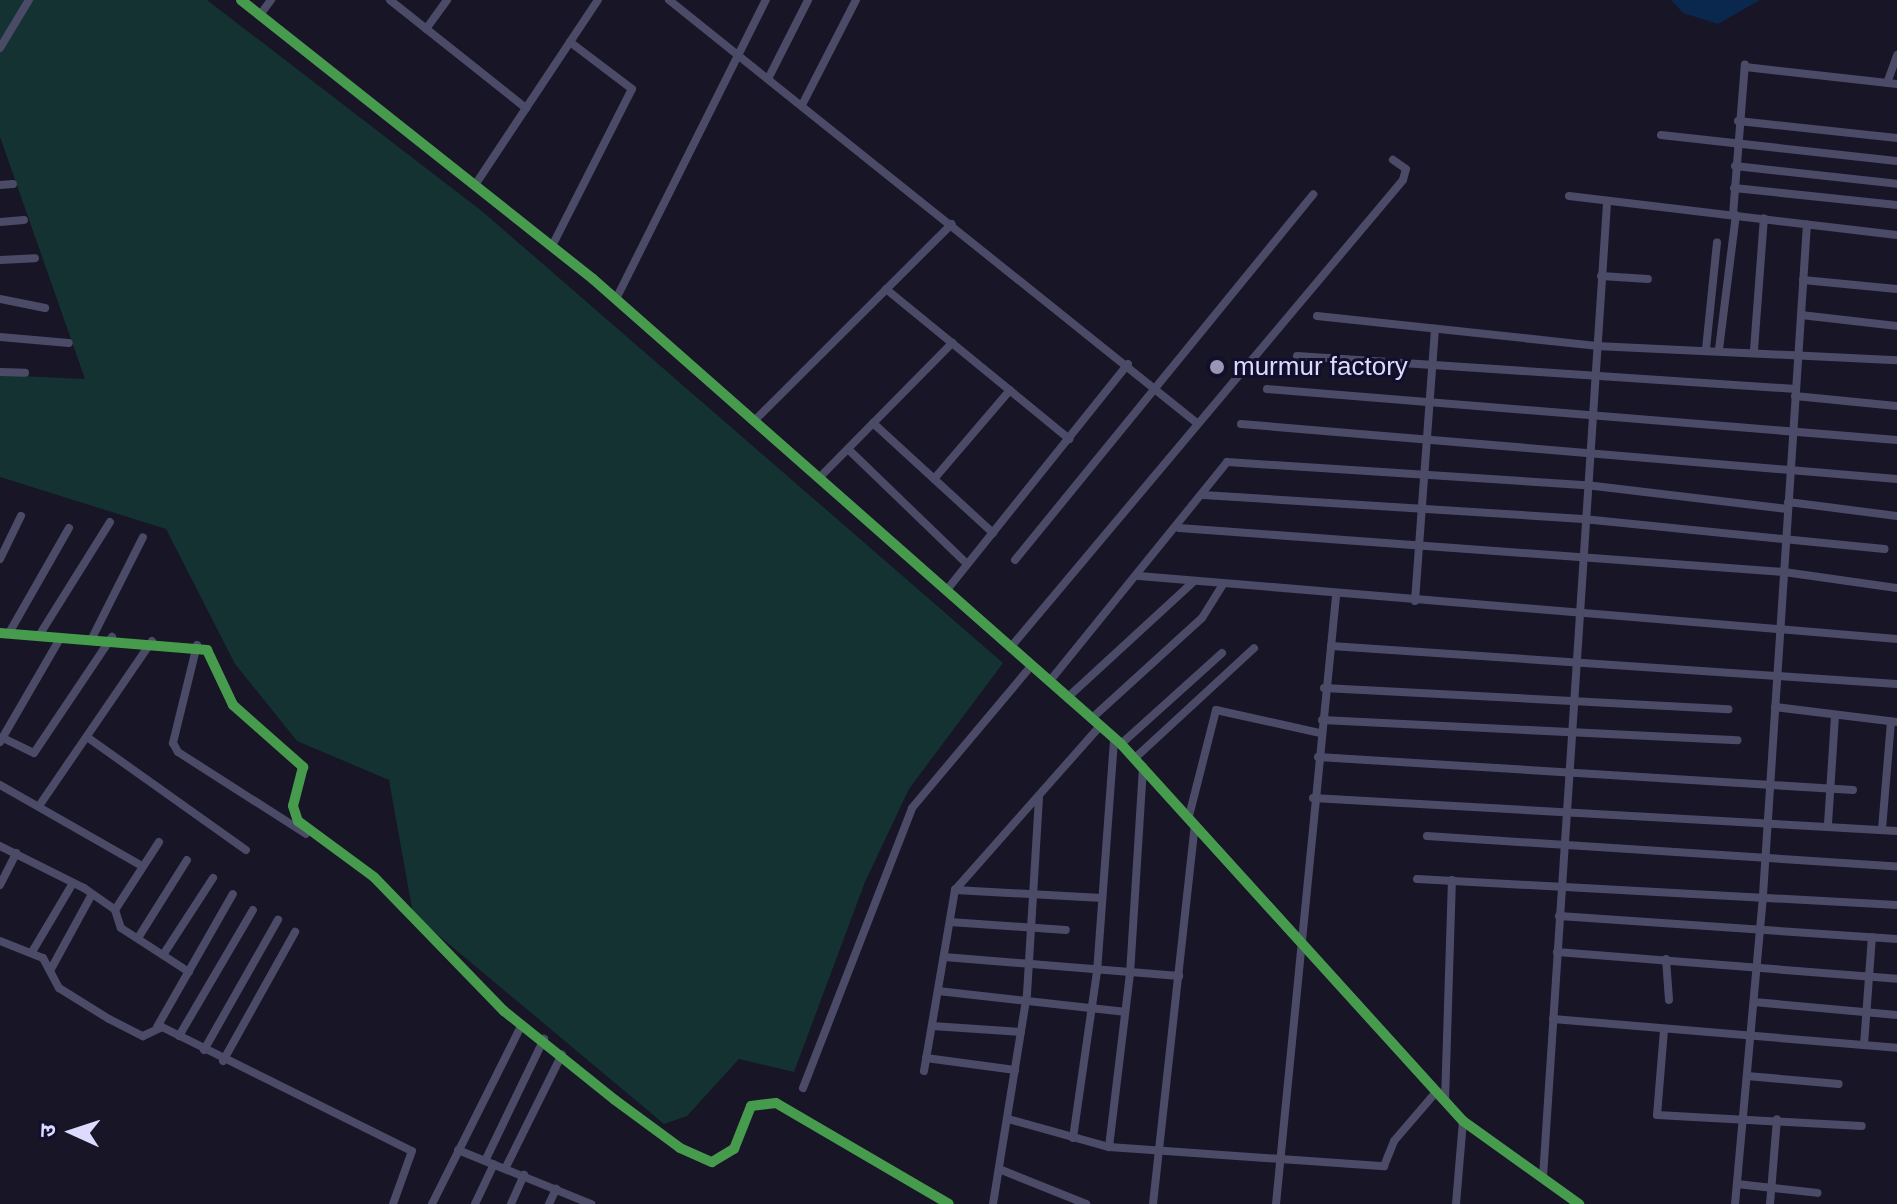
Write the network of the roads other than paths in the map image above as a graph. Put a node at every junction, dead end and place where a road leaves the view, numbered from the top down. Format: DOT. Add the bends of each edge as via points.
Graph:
graph roads {
  1 [pos="29,0"];
  2 [pos="241,0"];
  3 [pos="271,0"];
  4 [pos="390,0"];
  5 [pos="447,0"];
  6 [pos="598,0"];
  7 [pos="669,0"];
  8 [pos="766,0"];
  9 [pos="808,0"];
  10 [pos="856,0"];
  11 [pos="260,15"];
  12 [pos="426,29"];
  13 [pos="570,42"];
  14 [pos="0,48"];
  15 [pos="739,55"];
  16 [pos="1897,55"];
  17 [pos="768,79"];
  18 [pos="1892,84"];
  19 [pos="802,105"];
  20 [pos="526,108"];
  21 [pos="1738,121"];
  22 [pos="1661,135"];
  23 [pos="1897,138"];
  24 [pos="1735,145"];
  25 [pos="1393,160"];
  26 [pos="1897,161"];
  27 [pos="1735,166"];
  28 [pos="13,184"];
  29 [pos="1897,184"];
  30 [pos="0,185"];
  31 [pos="475,185"];
  32 [pos="1734,188"];
  33 [pos="1313,194"];
  34 [pos="1569,196"];
  35 [pos="1607,202"];
  36 [pos="1897,205"];
  37 [pos="1734,215"];
  38 [pos="1764,218"];
  39 [pos="24,220"];
  40 [pos="0,222"];
  41 [pos="952,224"];
  42 [pos="1807,224"];
  43 [pos="1897,235"];
  44 [pos="1717,243"];
  45 [pos="552,246"];
  46 [pos="35,258"];
  47 [pos="0,260"];
  48 [pos="1601,276"];
  49 [pos="1648,279"];
  50 [pos="1803,280"];
  51 [pos="886,289"];
  52 [pos="1897,289"];
  53 [pos="0,299"];
  54 [pos="616,299"];
  55 [pos="45,308"];
  56 [pos="1801,315"];
  57 [pos="1317,316"];
  58 [pos="1897,326"];
  59 [pos="1435,329"];
  60 [pos="0,337"];
  61 [pos="69,343"];
  62 [pos="952,343"];
  63 [pos="1596,346"];
  64 [pos="1706,349"];
  65 [pos="1719,349"];
  66 [pos="1754,350"];
  67 [pos="1798,351"];
  68 [pos="1297,356"];
  69 [pos="1897,360"];
  70 [pos="1128,364"];
  71 [pos="1430,367"];
  72 [pos="0,372"];
  73 [pos="25,373"];
  74 [pos="1593,381"];
  75 [pos="1156,388"];
  76 [pos="1267,389"];
  77 [pos="1010,390"];
  78 [pos="1796,393"];
  79 [pos="1426,402"];
  80 [pos="1897,406"];
  81 [pos="1591,415"];
  82 [pos="754,421"];
  83 [pos="873,423"];
  84 [pos="1197,423"];
  85 [pos="1241,424"];
  86 [pos="1793,427"];
  87 [pos="1069,439"];
  88 [pos="1424,439"];
  89 [pos="1897,440"];
  90 [pos="848,449"];
  91 [pos="1588,453"];
  92 [pos="1791,465"];
  93 [pos="1423,475"];
  94 [pos="819,478"];
  95 [pos="934,479"];
  96 [pos="1897,479"];
  97 [pos="1586,485"];
  98 [pos="1203,495"];
  99 [pos="1788,505"];
  100 [pos="1421,511"];
  101 [pos="21,516"];
  102 [pos="1897,516"];
  103 [pos="1583,519"];
  104 [pos="110,522"];
  105 [pos="69,528"];
  106 [pos="1179,528"];
  107 [pos="993,533"];
  108 [pos="143,537"];
  109 [pos="1786,537"];
  110 [pos="1418,547"];
  111 [pos="1885,549"];
  112 [pos="0,559"];
  113 [pos="1580,559"];
  114 [pos="1015,560"];
  115 [pos="967,564"];
  116 [pos="1784,572"];
  117 [pos="1139,576"];
  118 [pos="1193,582"];
  119 [pos="1223,585"];
  120 [pos="1897,588"];
  121 [pos="946,591"];
  122 [pos="1336,596"];
  123 [pos="1415,601"];
  124 [pos="1578,612"];
  125 [pos="1780,631"];
  126 [pos="4,633"];
  127 [pos="40,634"];
  128 [pos="112,637"];
  129 [pos="1897,639"];
  130 [pos="91,640"];
  131 [pos="152,641"];
  132 [pos="58,642"];
  133 [pos="197,645"];
  134 [pos="1331,646"];
  135 [pos="1010,648"];
  136 [pos="1254,648"];
  137 [pos="1222,653"];
  138 [pos="1575,665"];
  139 [pos="1031,666"];
  140 [pos="1776,676"];
  141 [pos="1049,682"];
  142 [pos="1897,684"];
  143 [pos="1325,688"];
  144 [pos="1067,698"];
  145 [pos="1572,701"];
  146 [pos="1775,707"];
  147 [pos="1728,709"];
  148 [pos="1835,716"];
  149 [pos="1322,720"];
  150 [pos="1894,722"];
  151 [pos="1095,723"];
  152 [pos="1320,733"];
  153 [pos="1570,735"];
  154 [pos="87,737"];
  155 [pos="1,740"];
  156 [pos="1738,740"];
  157 [pos="1117,741"];
  158 [pos="1318,757"];
  159 [pos="1139,762"];
  160 [pos="1568,771"];
  161 [pos="1770,784"];
  162 [pos="0,785"];
  163 [pos="1830,788"];
  164 [pos="1853,790"];
  165 [pos="1039,798"];
  166 [pos="1313,798"];
  167 [pos="39,806"];
  168 [pos="1566,808"];
  169 [pos="1766,819"];
  170 [pos="1192,820"];
  171 [pos="1828,824"];
  172 [pos="1882,829"];
  173 [pos="1897,831"];
  174 [pos="1427,836"];
  175 [pos="317,841"];
  176 [pos="159,842"];
  177 [pos="1564,845"];
  178 [pos="0,846"];
  179 [pos="246,850"];
  180 [pos="16,853"];
  181 [pos="1766,853"];
  182 [pos="187,860"];
  183 [pos="142,866"];
  184 [pos="1897,866"];
  185 [pos="213,878"];
  186 [pos="1417,879"];
  187 [pos="1452,880"];
  188 [pos="73,883"];
  189 [pos="0,885"];
  190 [pos="1561,887"];
  191 [pos="955,890"];
  192 [pos="1034,893"];
  193 [pos="92,894"];
  194 [pos="233,894"];
  195 [pos="1763,895"];
  196 [pos="1102,898"];
  197 [pos="1897,905"];
  198 [pos="115,910"];
  199 [pos="253,910"];
  200 [pos="1559,916"];
  201 [pos="278,920"];
  202 [pos="950,922"];
  203 [pos="1031,928"];
  204 [pos="1066,930"];
  205 [pos="1760,930"];
  206 [pos="295,932"];
  207 [pos="1298,933"];
  208 [pos="1872,937"];
  209 [pos="138,938"];
  210 [pos="1897,939"];
  211 [pos="0,941"];
  212 [pos="32,952"];
  213 [pos="1557,952"];
  214 [pos="163,955"];
  215 [pos="944,957"];
  216 [pos="1666,959"];
  217 [pos="1757,965"];
  218 [pos="1029,966"];
  219 [pos="51,969"];
  220 [pos="189,972"];
  221 [pos="1097,972"];
  222 [pos="1130,974"];
  223 [pos="1179,976"];
  224 [pos="1871,977"];
  225 [pos="1897,979"];
  226 [pos="938,991"];
  227 [pos="1669,1000"];
  228 [pos="1754,1002"];
  229 [pos="1026,1003"];
  230 [pos="1093,1010"];
  231 [pos="1124,1012"];
  232 [pos="1868,1013"];
  233 [pos="1897,1015"];
  234 [pos="1553,1019"];
  235 [pos="522,1024"];
  236 [pos="932,1026"];
  237 [pos="157,1027"];
  238 [pos="1664,1030"];
  239 [pos="1021,1032"];
  240 [pos="179,1036"];
  241 [pos="544,1039"];
  242 [pos="1750,1039"];
  243 [pos="1864,1045"];
  244 [pos="1897,1048"];
  245 [pos="204,1050"];
  246 [pos="562,1054"];
  247 [pos="926,1058"];
  248 [pos="223,1061"];
  249 [pos="1015,1070"];
  250 [pos="924,1071"];
  251 [pos="1747,1076"];
  252 [pos="1839,1084"];
  253 [pos="803,1088"];
  254 [pos="1437,1091"];
  255 [pos="1445,1101"];
  256 [pos="1743,1116"];
  257 [pos="1008,1119"];
  258 [pos="1777,1119"];
  259 [pos="1463,1121"];
  260 [pos="1862,1126"];
  261 [pos="1073,1138"];
  262 [pos="1109,1147"];
  263 [pos="1160,1149"];
  264 [pos="458,1150"];
  265 [pos="1280,1155"];
  266 [pos="489,1163"];
  267 [pos="505,1169"];
  268 [pos="999,1169"];
  269 [pos="524,1175"];
  270 [pos="1543,1177"];
  271 [pos="1737,1184"];
  272 [pos="1771,1188"];
  273 [pos="556,1189"];
  274 [pos="1818,1193"];
  275 [pos="393,1204"];
  276 [pos="432,1204"];
  277 [pos="475,1204"];
  278 [pos="511,1204"];
  279 [pos="549,1204"];
  280 [pos="591,1204"];
  281 [pos="949,1204"];
  282 [pos="993,1204"];
  283 [pos="1086,1204"];
  284 [pos="1153,1204"];
  285 [pos="1276,1204"];
  286 [pos="1456,1204"];
  287 [pos="1579,1204"];
  288 [pos="1735,1204"];
  289 [pos="1770,1204"];
  1 -- 14 [label="street"];
  2 -- 11 [label="street"];
  3 -- 11 [label="street"];
  4 -- 12 [label="street"];
  5 -- 12 [label="street"];
  6 -- 13 [label="street"];
  7 -- 15 [label="street"];
  8 -- 15 [label="street"];
  9 -- 17 [label="street"];
  10 -- 19 [label="street"];
  11 -- 31 [label="street"];
  12 -- 20 [label="street"];
  13 -- 20 [label="street"];
  13 -- 45 [label="street" via="632,89"];
  15 -- 17 [label="street"];
  15 -- 54 [label="street"];
  16 -- 18 [label="street"];
  17 -- 19 [label="street"];
  18 -- 21 [label="street" via="1745,66"];
  19 -- 41 [label="street"];
  20 -- 31 [label="street"];
  21 -- 23 [label="street"];
  21 -- 24 [label="street"];
  22 -- 24 [label="street"];
  24 -- 26 [label="street"];
  24 -- 27 [label="street"];
  25 -- 84 [label="street" via="1406,169 1403,180"];
  27 -- 29 [label="street"];
  27 -- 32 [label="street"];
  28 -- 30 [label="street"];
  31 -- 45 [label="street"];
  32 -- 36 [label="street"];
  32 -- 37 [label="street"];
  33 -- 75 [label="street"];
  34 -- 35 [label="street"];
  35 -- 37 [label="street"];
  35 -- 48 [label="street"];
  37 -- 38 [label="street"];
  37 -- 65 [label="street"];
  38 -- 42 [label="street"];
  38 -- 66 [label="street"];
  39 -- 40 [label="street"];
  41 -- 51 [label="street"];
  41 -- 70 [label="street"];
  42 -- 43 [label="street"];
  42 -- 50 [label="street"];
  44 -- 64 [label="street"];
  45 -- 54 [label="street"];
  46 -- 47 [label="street"];
  48 -- 49 [label="street"];
  48 -- 63 [label="street"];
  50 -- 52 [label="street"];
  50 -- 56 [label="street"];
  51 -- 62 [label="street"];
  51 -- 82 [label="street"];
  53 -- 55 [label="street"];
  54 -- 82 [label="street"];
  56 -- 58 [label="street"];
  56 -- 67 [label="street"];
  57 -- 59 [label="street"];
  59 -- 63 [label="street"];
  59 -- 71 [label="street"];
  60 -- 61 [label="street"];
  62 -- 77 [label="street"];
  62 -- 83 [label="street"];
  63 -- 64 [label="street"];
  63 -- 74 [label="street"];
  64 -- 65 [label="street"];
  65 -- 66 [label="street"];
  66 -- 67 [label="street"];
  67 -- 69 [label="street"];
  67 -- 78 [label="street"];
  68 -- 71 [label="street"];
  70 -- 75 [label="street"];
  70 -- 87 [label="street"];
  71 -- 74 [label="street"];
  71 -- 79 [label="street"];
  72 -- 73 [label="street"];
  74 -- 78 [label="street"];
  74 -- 81 [label="street"];
  75 -- 84 [label="street"];
  75 -- 114 [label="street"];
  76 -- 79 [label="street"];
  77 -- 87 [label="street"];
  77 -- 95 [label="street"];
  78 -- 80 [label="street"];
  78 -- 86 [label="street"];
  79 -- 81 [label="street"];
  79 -- 88 [label="street"];
  81 -- 86 [label="street"];
  81 -- 91 [label="street"];
  82 -- 94 [label="street"];
  83 -- 90 [label="street"];
  83 -- 95 [label="street"];
  84 -- 135 [label="street"];
  85 -- 88 [label="street"];
  86 -- 89 [label="street"];
  86 -- 92 [label="street"];
  87 -- 107 [label="street"];
  88 -- 91 [label="street"];
  88 -- 93 [label="street"];
  90 -- 94 [label="street"];
  90 -- 115 [label="street"];
  91 -- 92 [label="street"];
  91 -- 97 [label="street"];
  92 -- 96 [label="street"];
  92 -- 99 [label="street"];
  93 -- 97 [label="street"];
  93 -- 98 [label="street" via="1227,462"];
  93 -- 100 [label="street"];
  94 -- 121 [label="street"];
  95 -- 107 [label="street"];
  97 -- 99 [label="street"];
  97 -- 103 [label="street"];
  98 -- 100 [label="street"];
  98 -- 106 [label="street"];
  99 -- 102 [label="street"];
  99 -- 109 [label="street"];
  100 -- 103 [label="street"];
  100 -- 110 [label="street"];
  101 -- 112 [label="street"];
  103 -- 109 [label="street"];
  103 -- 113 [label="street"];
  104 -- 127 [label="street"];
  105 -- 126 [label="street"];
  106 -- 110 [label="street"];
  106 -- 117 [label="street"];
  107 -- 115 [label="street"];
  108 -- 130 [label="street"];
  109 -- 111 [label="street"];
  109 -- 116 [label="street"];
  110 -- 113 [label="street"];
  110 -- 123 [label="street"];
  113 -- 116 [label="street"];
  113 -- 124 [label="street"];
  115 -- 121 [label="street"];
  116 -- 120 [label="street"];
  116 -- 125 [label="street"];
  117 -- 118 [label="street"];
  117 -- 141 [label="street"];
  118 -- 119 [label="street"];
  118 -- 144 [label="street"];
  119 -- 122 [label="street"];
  119 -- 151 [label="street" via="1202,618"];
  121 -- 135 [label="street"];
  122 -- 123 [label="street"];
  122 -- 134 [label="street"];
  123 -- 124 [label="street"];
  124 -- 125 [label="street"];
  124 -- 138 [label="street"];
  125 -- 129 [label="street"];
  125 -- 140 [label="street"];
  126 -- 127 [label="street"];
  127 -- 132 [label="street"];
  128 -- 130 [label="street"];
  128 -- 131 [label="street"];
  128 -- 155 [label="street" via="34,753"];
  130 -- 132 [label="street"];
  131 -- 133 [label="street"];
  131 -- 154 [label="street"];
  132 -- 155 [label="street"];
  133 -- 175 [label="street" via="207,650 238,710 303,767 294,813"];
  133 -- 175 [label="street" via="173,743 178,752"];
  134 -- 138 [label="street"];
  134 -- 143 [label="street"];
  135 -- 139 [label="street"];
  136 -- 159 [label="street"];
  137 -- 157 [label="street"];
  138 -- 140 [label="street"];
  138 -- 145 [label="street"];
  139 -- 141 [label="street"];
  139 -- 253 [label="street" via="912,808"];
  140 -- 142 [label="street"];
  140 -- 146 [label="street"];
  141 -- 144 [label="street"];
  143 -- 145 [label="street"];
  143 -- 149 [label="street"];
  144 -- 151 [label="street"];
  145 -- 147 [label="street"];
  145 -- 153 [label="street"];
  146 -- 148 [label="street"];
  146 -- 161 [label="street"];
  148 -- 150 [label="street"];
  148 -- 163 [label="street"];
  149 -- 152 [label="street"];
  149 -- 153 [label="street"];
  150 -- 172 [label="street"];
  151 -- 157 [label="street"];
  151 -- 165 [label="street"];
  152 -- 158 [label="street"];
  152 -- 170 [label="street" via="1216,710"];
  153 -- 156 [label="street"];
  153 -- 160 [label="street"];
  154 -- 167 [label="street"];
  154 -- 179 [label="street"];
  157 -- 159 [label="street"];
  157 -- 196 [label="street"];
  158 -- 160 [label="street"];
  158 -- 166 [label="street"];
  159 -- 170 [label="street"];
  159 -- 222 [label="street"];
  160 -- 161 [label="street"];
  160 -- 168 [label="street"];
  161 -- 163 [label="street"];
  161 -- 169 [label="street"];
  162 -- 167 [label="street"];
  163 -- 164 [label="street"];
  163 -- 171 [label="street"];
  165 -- 191 [label="street"];
  165 -- 192 [label="street"];
  166 -- 168 [label="street"];
  166 -- 207 [label="street"];
  167 -- 183 [label="street"];
  168 -- 169 [label="street"];
  168 -- 177 [label="street"];
  169 -- 171 [label="street"];
  169 -- 181 [label="street"];
  170 -- 207 [label="street"];
  170 -- 223 [label="street"];
  171 -- 172 [label="street"];
  172 -- 173 [label="street"];
  174 -- 177 [label="street"];
  175 -- 235 [label="street" via="374,877"];
  176 -- 183 [label="street"];
  177 -- 181 [label="street"];
  177 -- 190 [label="street"];
  178 -- 180 [label="street"];
  180 -- 188 [label="street"];
  180 -- 189 [label="street"];
  181 -- 184 [label="street"];
  181 -- 195 [label="street"];
  182 -- 209 [label="street"];
  183 -- 198 [label="street"];
  185 -- 214 [label="street"];
  186 -- 187 [label="street"];
  187 -- 190 [label="street"];
  187 -- 255 [label="street"];
  188 -- 193 [label="street"];
  188 -- 212 [label="street"];
  190 -- 195 [label="street"];
  190 -- 200 [label="street"];
  191 -- 192 [label="street"];
  191 -- 202 [label="street"];
  192 -- 196 [label="street"];
  192 -- 203 [label="street"];
  193 -- 198 [label="street"];
  193 -- 219 [label="street"];
  194 -- 220 [label="street"];
  195 -- 197 [label="street"];
  195 -- 205 [label="street"];
  196 -- 221 [label="street"];
  198 -- 209 [label="street" via="121,928"];
  199 -- 240 [label="street"];
  200 -- 205 [label="street"];
  200 -- 213 [label="street"];
  201 -- 245 [label="street"];
  202 -- 203 [label="street"];
  202 -- 215 [label="street"];
  203 -- 204 [label="street"];
  203 -- 218 [label="street"];
  205 -- 208 [label="street"];
  205 -- 217 [label="street"];
  206 -- 248 [label="street"];
  207 -- 254 [label="street"];
  207 -- 265 [label="street"];
  208 -- 210 [label="street"];
  208 -- 224 [label="street"];
  209 -- 214 [label="street"];
  211 -- 212 [label="street"];
  212 -- 219 [label="street"];
  213 -- 216 [label="street"];
  213 -- 234 [label="street"];
  214 -- 220 [label="street"];
  215 -- 218 [label="street"];
  215 -- 226 [label="street"];
  216 -- 217 [label="street"];
  216 -- 227 [label="street"];
  217 -- 224 [label="street"];
  217 -- 228 [label="street"];
  218 -- 221 [label="street"];
  218 -- 229 [label="street"];
  219 -- 237 [label="street" via="59,988 109,1019 143,1036"];
  220 -- 237 [label="street"];
  221 -- 222 [label="street"];
  221 -- 230 [label="street"];
  222 -- 223 [label="street"];
  222 -- 231 [label="street"];
  223 -- 263 [label="street"];
  224 -- 225 [label="street"];
  224 -- 232 [label="street"];
  226 -- 229 [label="street"];
  226 -- 236 [label="street"];
  228 -- 232 [label="street"];
  228 -- 242 [label="street"];
  229 -- 230 [label="street"];
  229 -- 239 [label="street"];
  230 -- 231 [label="street"];
  230 -- 261 [label="street"];
  231 -- 262 [label="street"];
  232 -- 233 [label="street"];
  232 -- 243 [label="street"];
  234 -- 238 [label="street"];
  234 -- 270 [label="street"];
  235 -- 241 [label="street"];
  235 -- 264 [label="street"];
  236 -- 239 [label="street"];
  236 -- 247 [label="street"];
  237 -- 240 [label="street"];
  238 -- 242 [label="street"];
  238 -- 256 [label="street" via="1657,1115"];
  239 -- 249 [label="street"];
  240 -- 245 [label="street"];
  241 -- 246 [label="street"];
  241 -- 266 [label="street"];
  242 -- 243 [label="street"];
  242 -- 251 [label="street"];
  243 -- 244 [label="street"];
  245 -- 248 [label="street"];
  246 -- 267 [label="street"];
  246 -- 281 [label="street" via="694,1157 726,1157 751,1106 776,1103"];
  247 -- 249 [label="street"];
  247 -- 250 [label="street"];
  248 -- 275 [label="street" via="412,1151"];
  249 -- 257 [label="street"];
  251 -- 252 [label="street"];
  251 -- 256 [label="street"];
  254 -- 255 [label="street"];
  254 -- 265 [label="street" via="1394,1141 1384,1166"];
  255 -- 259 [label="street"];
  256 -- 258 [label="street"];
  256 -- 271 [label="street"];
  257 -- 261 [label="street"];
  257 -- 268 [label="street"];
  258 -- 260 [label="street"];
  258 -- 272 [label="street"];
  259 -- 270 [label="street"];
  259 -- 286 [label="street"];
  261 -- 262 [label="street"];
  262 -- 263 [label="street"];
  263 -- 265 [label="street"];
  263 -- 284 [label="street"];
  264 -- 266 [label="street"];
  264 -- 276 [label="street"];
  265 -- 285 [label="street"];
  266 -- 267 [label="street"];
  266 -- 277 [label="street"];
  267 -- 269 [label="street"];
  268 -- 282 [label="street"];
  268 -- 283 [label="street"];
  269 -- 273 [label="street"];
  269 -- 278 [label="street"];
  270 -- 287 [label="street"];
  271 -- 272 [label="street"];
  271 -- 288 [label="street"];
  272 -- 274 [label="street"];
  272 -- 289 [label="street"];
  273 -- 279 [label="street"];
  273 -- 280 [label="street"];
}
